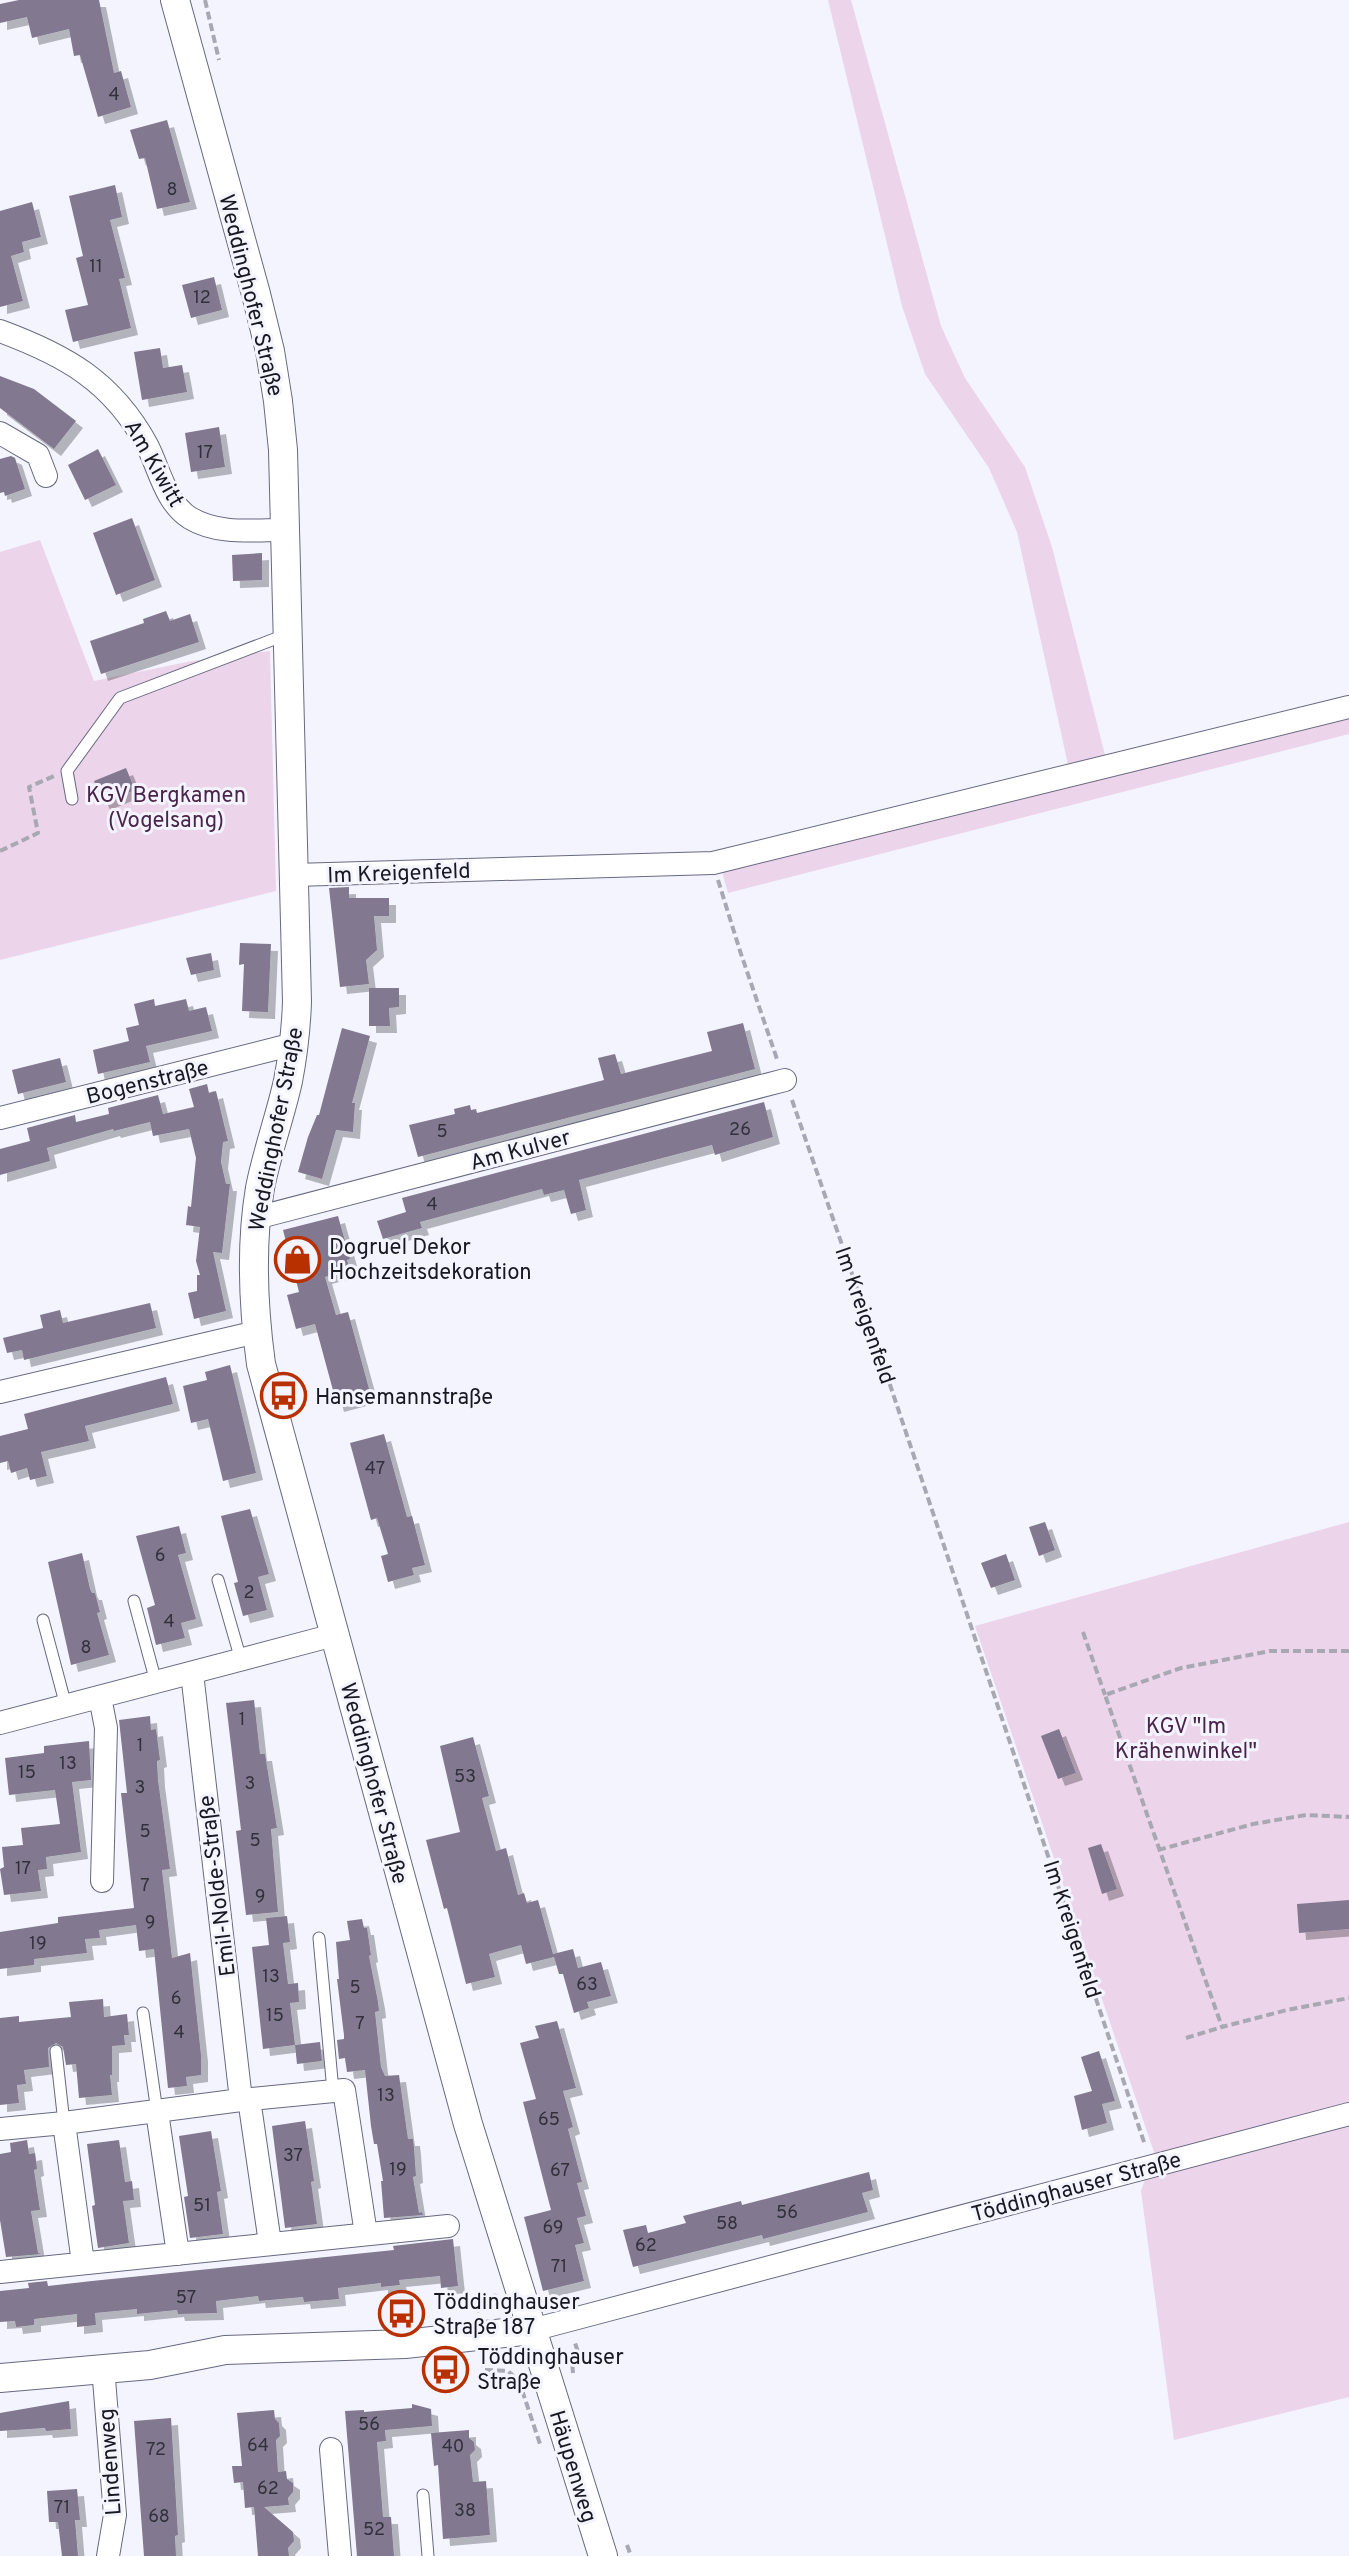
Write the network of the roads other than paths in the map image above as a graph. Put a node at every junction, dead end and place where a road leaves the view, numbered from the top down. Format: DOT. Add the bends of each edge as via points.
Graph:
graph roads {
  1 [pos="175,0"];
  2 [pos="0,331"];
  3 [pos="0,433"];
  4 [pos="46,476"];
  5 [pos="286,530"];
  6 [pos="288,634"];
  7 [pos="1349,707"];
  8 [pos="72,799"];
  9 [pos="294,875"];
  10 [pos="294,1044"];
  11 [pos="785,1080"];
  12 [pos="0,1118"];
  13 [pos="256,1218"];
  14 [pos="257,1332"];
  15 [pos="0,1392"];
  16 [pos="218,1580"];
  17 [pos="134,1601"];
  18 [pos="43,1620"];
  19 [pos="334,1635"];
  20 [pos="241,1660"];
  21 [pos="192,1673"];
  22 [pos="156,1682"];
  23 [pos="100,1697"];
  24 [pos="66,1706"];
  25 [pos="0,1723"];
  26 [pos="102,1881"];
  27 [pos="319,1938"];
  28 [pos="143,2013"];
  29 [pos="56,2051"];
  30 [pos="333,2091"];
  31 [pos="245,2100"];
  32 [pos="157,2112"];
  33 [pos="1349,2114"];
  34 [pos="64,2123"];
  35 [pos="0,2129"];
  36 [pos="448,2226"];
  37 [pos="366,2234"];
  38 [pos="270,2243"];
  39 [pos="178,2254"];
  40 [pos="83,2263"];
  41 [pos="0,2272"];
  42 [pos="532,2330"];
  43 [pos="103,2367"];
  44 [pos="0,2378"];
  45 [pos="331,2449"];
  46 [pos="423,2495"];
  47 [pos="108,2556"];
  48 [pos="340,2556"];
  49 [pos="428,2556"];
  50 [pos="603,2556"];
  1 -- 5 [label="street, Weddinghofer Straße" via="270,351 283,450"];
  2 -- 5 [label="street, Am Kiwitt" via="69,361 112,396 187,516 230,530"];
  3 -- 4 [label="street" via="38,455"];
  5 -- 6 [label="street, Weddinghofer Straße"];
  6 -- 8 [label="lane" via="120,698 67,771"];
  6 -- 9 [label="street, Weddinghofer Straße"];
  7 -- 9 [label="street, Im Kreigenfeld" via="713,863"];
  9 -- 10 [label="street, Weddinghofer Straße"];
  10 -- 12 [label="street, Bogenstraße"];
  10 -- 13 [label="street, Weddinghofer Straße"];
  11 -- 13 [label="street, Am Kulver"];
  13 -- 14 [label="street, Weddinghofer Straße"];
  14 -- 15 [label="street"];
  14 -- 19 [label="street, Weddinghofer Straße" via="269,1398"];
  16 -- 20 [label="lane"];
  17 -- 22 [label="lane"];
  18 -- 24 [label="lane"];
  19 -- 20 [label="street"];
  19 -- 42 [label="street, Weddinghofer Straße" via="468,2124"];
  20 -- 21 [label="street"];
  21 -- 22 [label="street"];
  21 -- 31 [label="street, Emil-Nolde-Straße"];
  22 -- 23 [label="street"];
  23 -- 24 [label="street"];
  23 -- 26 [label="street" via="106,1728"];
  24 -- 25 [label="street"];
  27 -- 30 [label="lane"];
  28 -- 32 [label="lane"];
  29 -- 34 [label="lane"];
  30 -- 31 [label="street"];
  30 -- 37 [label="street" via="344,2090"];
  31 -- 32 [label="street"];
  31 -- 38 [label="street, Emil-Nolde-Straße"];
  32 -- 34 [label="street"];
  32 -- 39 [label="street"];
  33 -- 42 [label="street, Töddinghauser Straße"];
  34 -- 35 [label="street"];
  34 -- 40 [label="street"];
  36 -- 37 [label="street"];
  37 -- 38 [label="street"];
  38 -- 39 [label="street"];
  39 -- 40 [label="street"];
  40 -- 41 [label="street"];
  42 -- 43 [label="street, Töddinghauser Straße" via="342,2348 246,2348 150,2365"];
  42 -- 50 [label="street, Häupenweg"];
  43 -- 44 [label="street, Töddinghauser Straße"];
  43 -- 47 [label="street, Lindenweg" via="115,2515"];
  45 -- 48 [label="street"];
  46 -- 49 [label="lane"];
}
